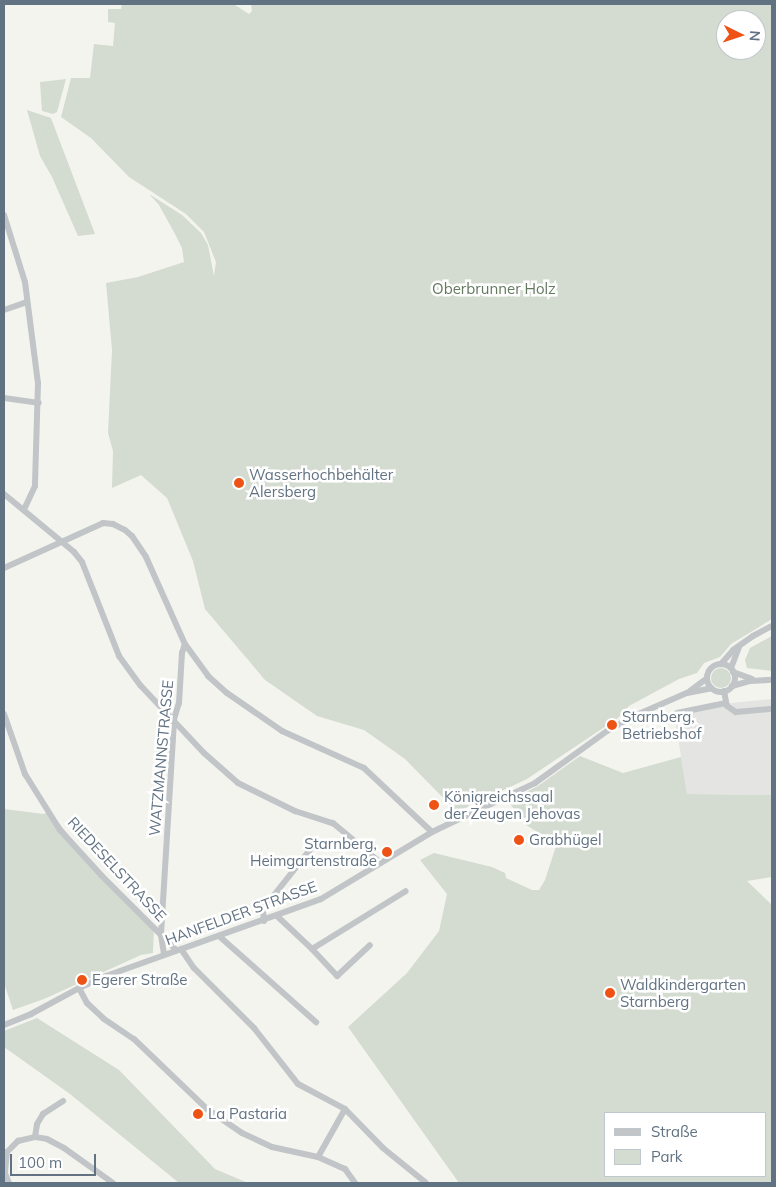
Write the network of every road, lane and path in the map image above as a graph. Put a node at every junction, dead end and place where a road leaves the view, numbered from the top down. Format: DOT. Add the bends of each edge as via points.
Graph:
graph roads {
  1 [pos="4,215"];
  2 [pos="5,224"];
  3 [pos="27,302"];
  4 [pos="4,310"];
  5 [pos="4,398"];
  6 [pos="39,404"];
  7 [pos="4,494"];
  8 [pos="24,510"];
  9 [pos="60,541"];
  10 [pos="4,568"];
  11 [pos="772,626"];
  12 [pos="185,644"];
  13 [pos="740,646"];
  14 [pos="721,664"];
  15 [pos="732,670"];
  16 [pos="707,678"];
  17 [pos="756,680"];
  18 [pos="772,680"];
  19 [pos="732,686"];
  20 [pos="712,688"];
  21 [pos="724,691"];
  22 [pos="687,693"];
  23 [pos="726,703"];
  24 [pos="772,709"];
  25 [pos="677,713"];
  26 [pos="4,714"];
  27 [pos="174,719"];
  28 [pos="432,832"];
  29 [pos="313,846"];
  30 [pos="382,863"];
  31 [pos="406,891"];
  32 [pos="277,916"];
  33 [pos="264,921"];
  34 [pos="161,934"];
  35 [pos="219,936"];
  36 [pos="370,945"];
  37 [pos="179,949"];
  38 [pos="312,949"];
  39 [pos="164,954"];
  40 [pos="79,988"];
  41 [pos="316,1022"];
  42 [pos="4,1025"];
  43 [pos="63,1101"];
  44 [pos="345,1109"];
  45 [pos="35,1137"];
  46 [pos="318,1157"];
  47 [pos="9,1183"];
  48 [pos="113,1183"];
  49 [pos="354,1183"];
  50 [pos="426,1183"];
  1 -- 2 [label="street"];
  2 -- 3 [label="street" via="22,271"];
  3 -- 4 [label="street"];
  3 -- 6 [label="street"];
  5 -- 6 [label="street"];
  6 -- 8 [label="street" via="35,486"];
  7 -- 8 [label="street"];
  8 -- 9 [label="street"];
  9 -- 10 [label="street"];
  9 -- 12 [label="street" via="103,523 125,530 146,557"];
  9 -- 27 [label="street" via="82,562 119,656 141,686"];
  11 -- 13 [label="street"];
  12 -- 27 [label="street, WATZMANNSTRASSE" via="179,703"];
  12 -- 28 [label="street" via="208,676 228,693 282,731 364,768"];
  13 -- 14 [label="street"];
  13 -- 15 [label="street"];
  14 -- 15 [label="street"];
  14 -- 16 [label="street" via="711,668"];
  15 -- 17 [label="street"];
  15 -- 19 [label="street"];
  16 -- 20 [label="street"];
  16 -- 22 [label="street, HANFELDER STRASSE"];
  17 -- 18 [label="street"];
  17 -- 19 [label="street"];
  19 -- 21 [label="street"];
  20 -- 21 [label="street"];
  20 -- 22 [label="street, HANFELDER STRASSE"];
  21 -- 23 [label="street"];
  22 -- 28 [label="street, HANFELDER STRASSE" via="608,731 535,783"];
  23 -- 24 [label="street" via="736,712"];
  23 -- 25 [label="street"];
  26 -- 34 [label="street, RIEDESELSTRASSE" via="25,774 60,830"];
  27 -- 30 [label="street" via="204,753 238,783 295,811 333,822"];
  27 -- 34 [label="street, WATZMANNSTRASSE"];
  28 -- 30 [label="street, HANFELDER STRASSE"];
  29 -- 33 [label="street" via="263,909"];
  30 -- 32 [label="street, HANFELDER STRASSE" via="334,892"];
  31 -- 38 [label="street"];
  32 -- 33 [label="street, HANFELDER STRASSE"];
  32 -- 38 [label="street"];
  33 -- 35 [label="street, HANFELDER STRASSE"];
  34 -- 37 [label="street, RIEDESELSTRASSE"];
  34 -- 39 [label="street, WATZMANNSTRASSE"];
  35 -- 37 [label="street, HANFELDER STRASSE"];
  35 -- 41 [label="street"];
  36 -- 38 [label="street" via="337,976"];
  37 -- 39 [label="street, HANFELDER STRASSE"];
  37 -- 44 [label="street, RIEDESELSTRASSE" via="254,1028 298,1084"];
  39 -- 40 [label="street, HANFELDER STRASSE"];
  40 -- 42 [label="street, HANFELDER STRASSE" via="32,1014"];
  40 -- 46 [label="street" via="87,1003 134,1039 207,1109 242,1133 272,1147"];
  43 -- 45 [label="street" via="43,1114"];
  44 -- 46 [label="street"];
  44 -- 50 [label="street" via="389,1154"];
  45 -- 47 [label="street" via="18,1141 7,1152 5,1173"];
  45 -- 48 [label="street" via="64,1148"];
  46 -- 49 [label="street" via="345,1169"];
}
